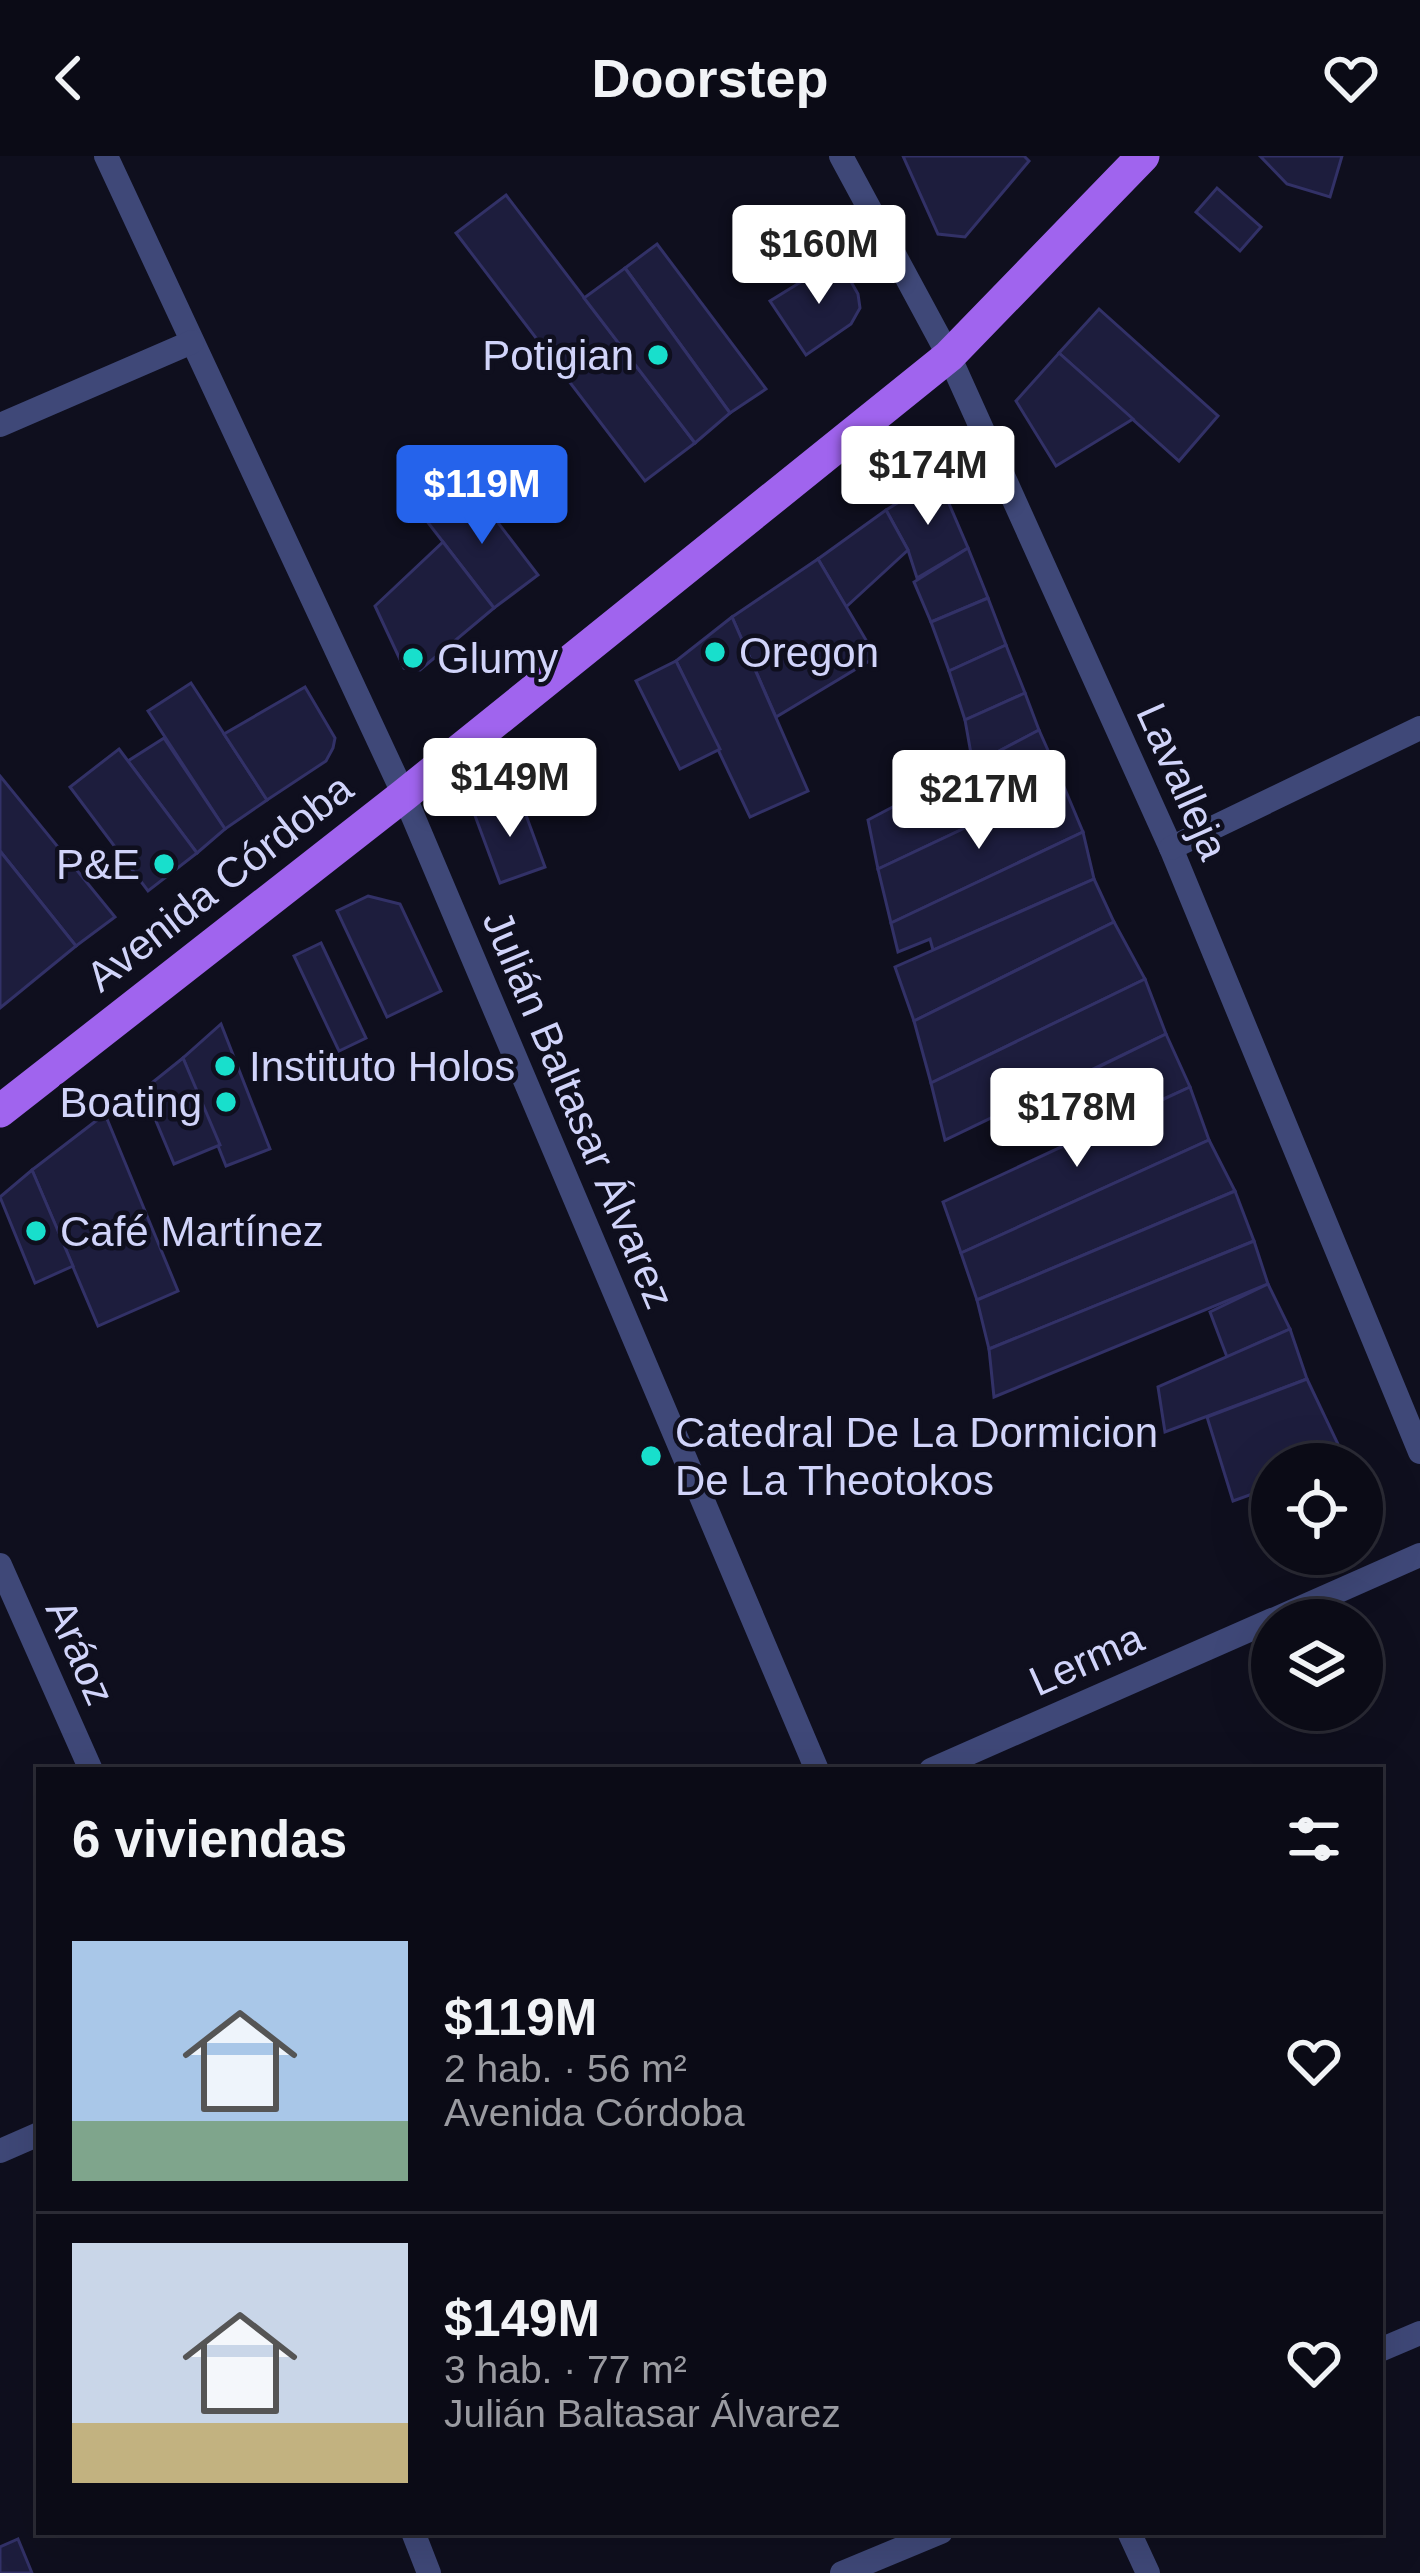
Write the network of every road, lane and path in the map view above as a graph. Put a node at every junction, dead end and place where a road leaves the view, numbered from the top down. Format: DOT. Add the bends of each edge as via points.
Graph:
graph roads {
  1 [pos="106,156"];
  2 [pos="841,156"];
  3 [pos="1143,156"];
  4 [pos="191,342"];
  5 [pos="949,356"];
  6 [pos="0,425"];
  7 [pos="1420,728"];
  8 [pos="404,795"];
  9 [pos="1171,848"];
  10 [pos="0,1111"];
  11 [pos="1420,1452"];
  12 [pos="1420,1555"];
  13 [pos="0,1565"];
  14 [pos="1320,1599"];
  15 [pos="1251,1629"];
  16 [pos="90,1767"];
  17 [pos="816,1767"];
  18 [pos="939,1767"];
  19 [pos="36,2135"];
  20 [pos="0,2151"];
  21 [pos="1420,2333"];
  22 [pos="1383,2349"];
  23 [pos="413,2535"];
  24 [pos="934,2535"];
  25 [pos="1130,2535"];
  26 [pos="429,2573"];
  27 [pos="842,2573"];
  28 [pos="1148,2573"];
  1 -- 4 [label="street, Julián Baltasar Álvarez"];
  2 -- 5 [label="street, Lavalleja"];
  3 -- 5 [label="main road, Avenida Córdoba"];
  4 -- 6 [label="street"];
  4 -- 8 [label="street, Julián Baltasar Álvarez"];
  5 -- 8 [label="main road, Avenida Córdoba"];
  5 -- 9 [label="street, Lavalleja"];
  7 -- 9 [label="street"];
  8 -- 10 [label="main road, Avenida Córdoba"];
  8 -- 17 [label="street, Julián Baltasar Álvarez"];
  9 -- 11 [label="street, Lavalleja"];
  12 -- 14 [label="street, Lerma"];
  13 -- 16 [label="street, Aráoz"];
  15 -- 18 [label="street, Lerma"];
  19 -- 20 [label="street"];
  21 -- 22 [label="street"];
  23 -- 26 [label="street"];
  24 -- 27 [label="street"];
  25 -- 28 [label="street"];
}
